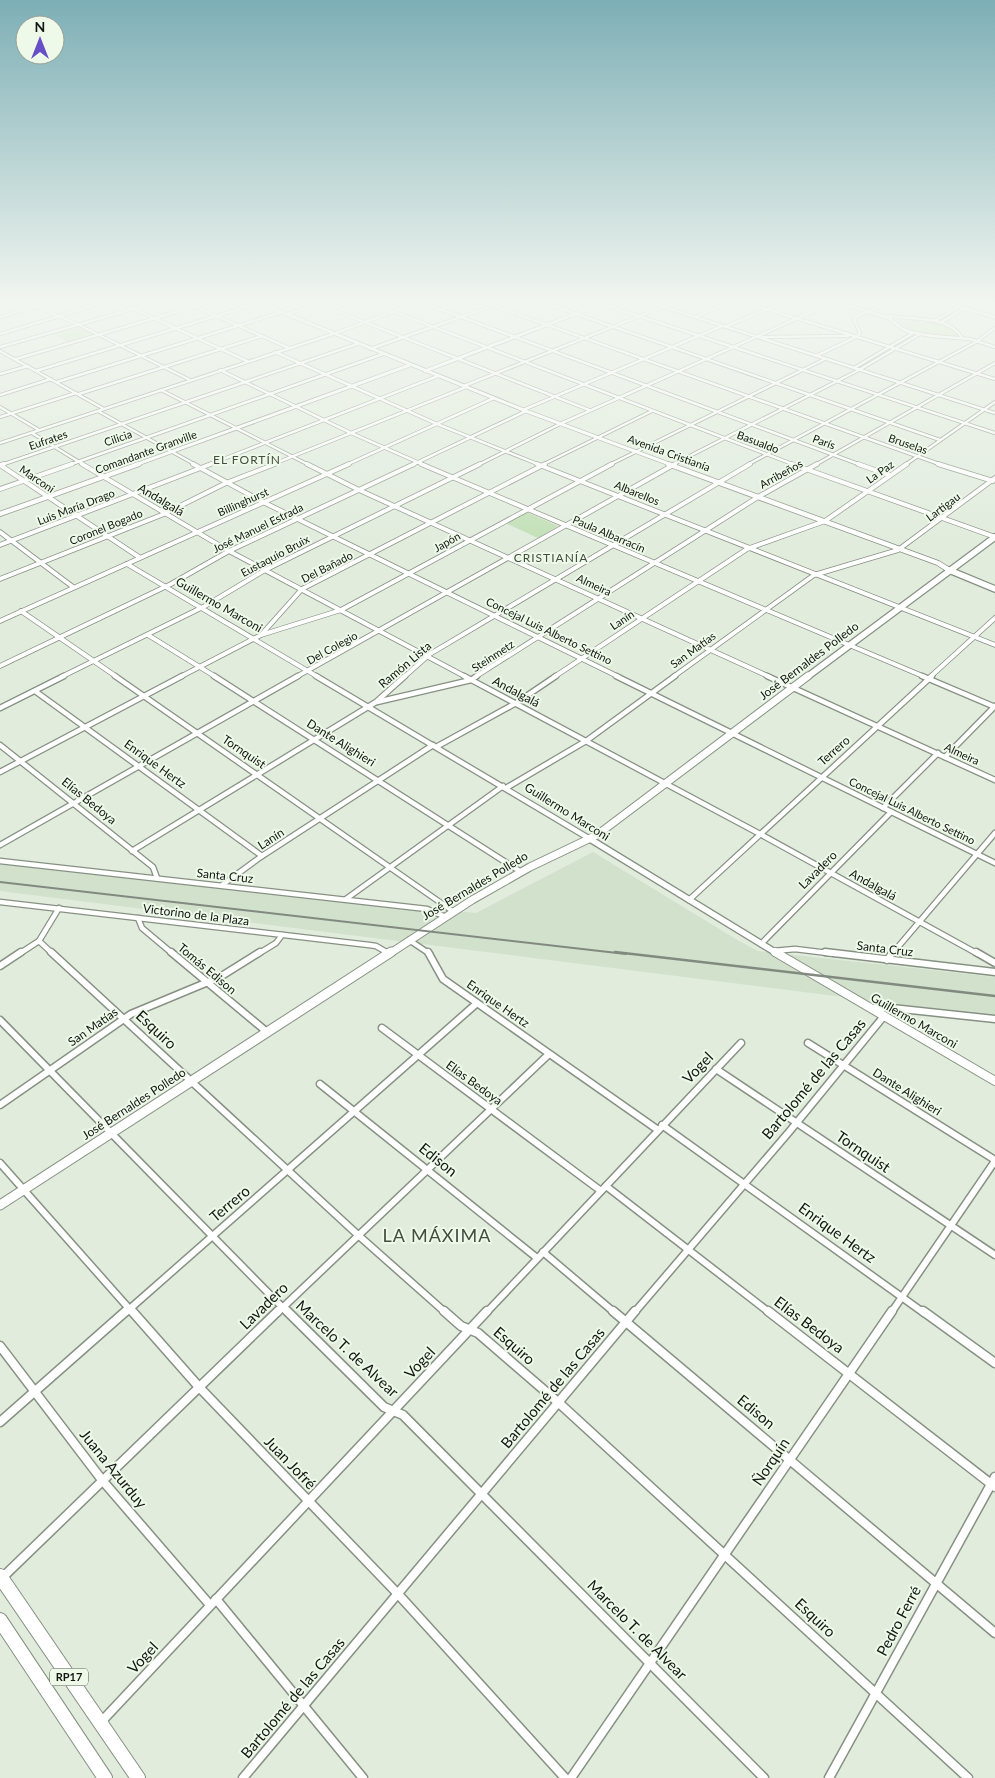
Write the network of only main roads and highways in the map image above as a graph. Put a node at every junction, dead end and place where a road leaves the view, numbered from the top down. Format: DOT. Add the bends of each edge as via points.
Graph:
graph roads {
  1 [pos="995,537"];
  2 [pos="949,570"];
  3 [pos="995,589"];
  4 [pos="0,1205"];
  5 [pos="1,1578"];
  6 [pos="0,1620"];
  7 [pos="105,1778"];
  8 [pos="138,1778"];
  1 -- 2 [label="main road, José Bernaldes Polledo"];
  2 -- 3 [label="main road, Avenida Cristianía"];
  2 -- 4 [label="main road, José Bernaldes Polledo" via="590,839 521,872 454,912"];
  5 -- 8 [label="main road, RP17"];
  6 -- 7 [label="main road, RP17"];
}
